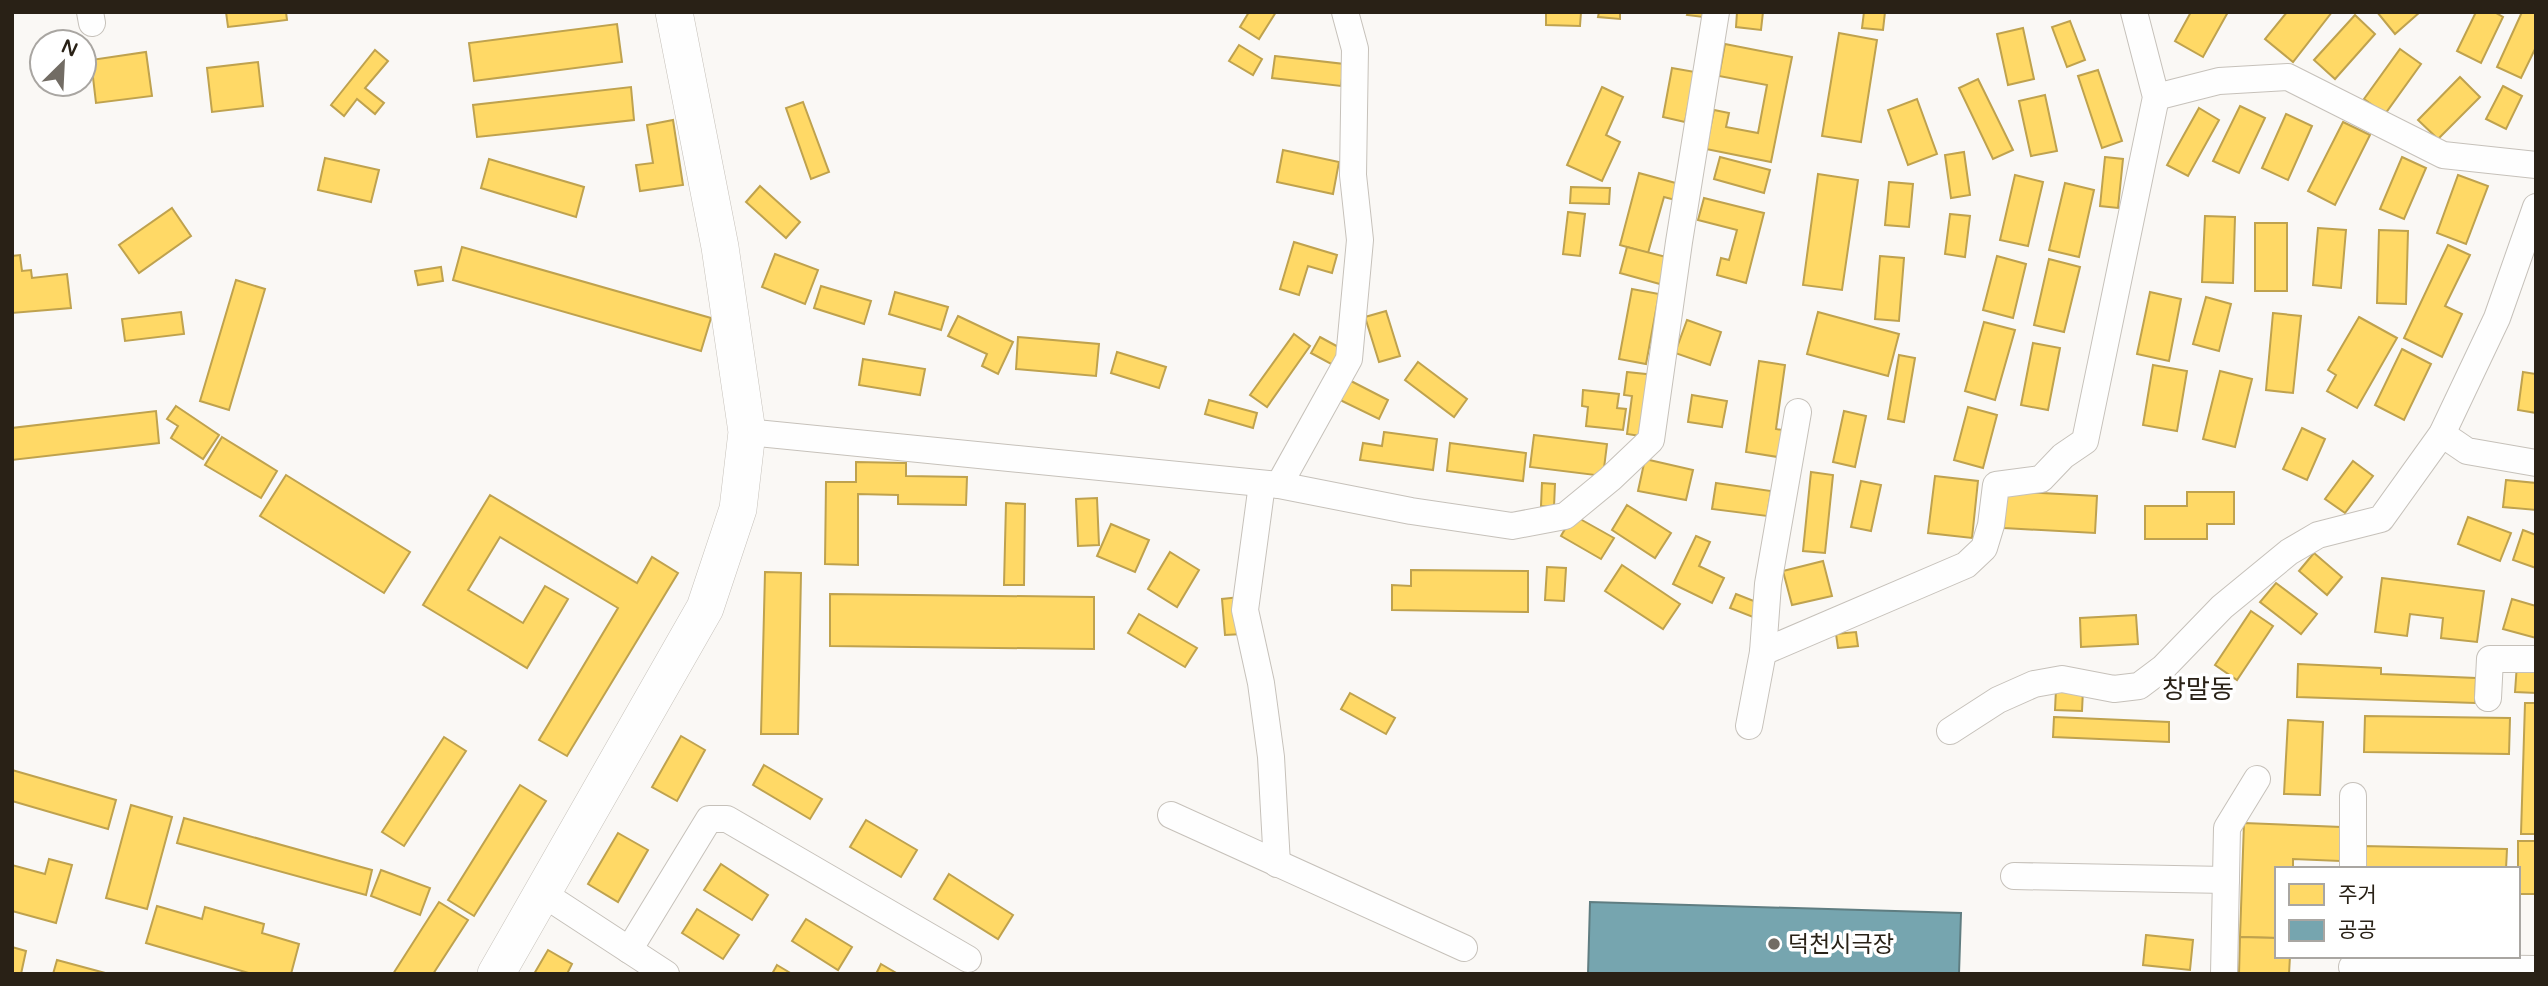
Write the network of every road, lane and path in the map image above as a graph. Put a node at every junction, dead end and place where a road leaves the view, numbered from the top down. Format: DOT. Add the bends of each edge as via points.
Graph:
graph roads {
  1 [pos="674,12"];
  2 [pos="1345,12"];
  3 [pos="1716,12"];
  4 [pos="2134,12"];
  5 [pos="2156,97"];
  6 [pos="2536,165"];
  7 [pos="2536,207"];
  8 [pos="1798,412"];
  9 [pos="747,432"];
  10 [pos="2442,434"];
  11 [pos="2536,463"];
  12 [pos="1271,484"];
  13 [pos="1763,652"];
  14 [pos="2536,659"];
  15 [pos="2488,698"];
  16 [pos="1749,726"];
  17 [pos="1950,732"];
  18 [pos="2257,779"];
  19 [pos="2353,796"];
  20 [pos="1171,815"];
  21 [pos="1277,864"];
  22 [pos="2353,867"];
  23 [pos="2014,876"];
  24 [pos="2226,880"];
  25 [pos="542,893"];
  26 [pos="1464,948"];
  27 [pos="629,950"];
  28 [pos="968,959"];
  29 [pos="2352,966"];
  30 [pos="2536,969"];
  31 [pos="496,974"];
  32 [pos="666,974"];
  33 [pos="2224,974"];
  1 -- 9 [label="street" via="720,247"];
  2 -- 12 [label="street" via="1355,49 1353,175 1360,240 1349,359"];
  3 -- 12 [label="street" via="1651,440 1565,516 1512,526"];
  4 -- 5 [label="street"];
  5 -- 6 [label="street" via="2219,81 2288,77 2443,155"];
  5 -- 13 [label="street" via="2085,441 2041,480 1996,485 1984,548 1966,565"];
  7 -- 10 [label="street" via="2497,318"];
  8 -- 13 [label="street" via="1768,584"];
  9 -- 12 [label="street"];
  9 -- 25 [label="street" via="738,509 705,608"];
  10 -- 11 [label="street" via="2467,451"];
  10 -- 17 [label="street" via="2381,519 2318,535 2288,552 2139,686 2114,689 2062,679 2034,684 1998,700"];
  12 -- 21 [label="street" via="1245,610 1271,757"];
  13 -- 16 [label="street"];
  14 -- 15 [label="street" via="2490,659"];
  18 -- 24 [label="street" via="2227,828"];
  19 -- 22 [label="street"];
  20 -- 21 [label="street"];
  21 -- 26 [label="street"];
  23 -- 24 [label="street"];
  24 -- 33 [label="street"];
  25 -- 27 [label="street"];
  25 -- 31 [label="street"];
  27 -- 28 [label="street" via="709,820 727,819"];
  27 -- 32 [label="street"];
  29 -- 30 [label="street"];
}
